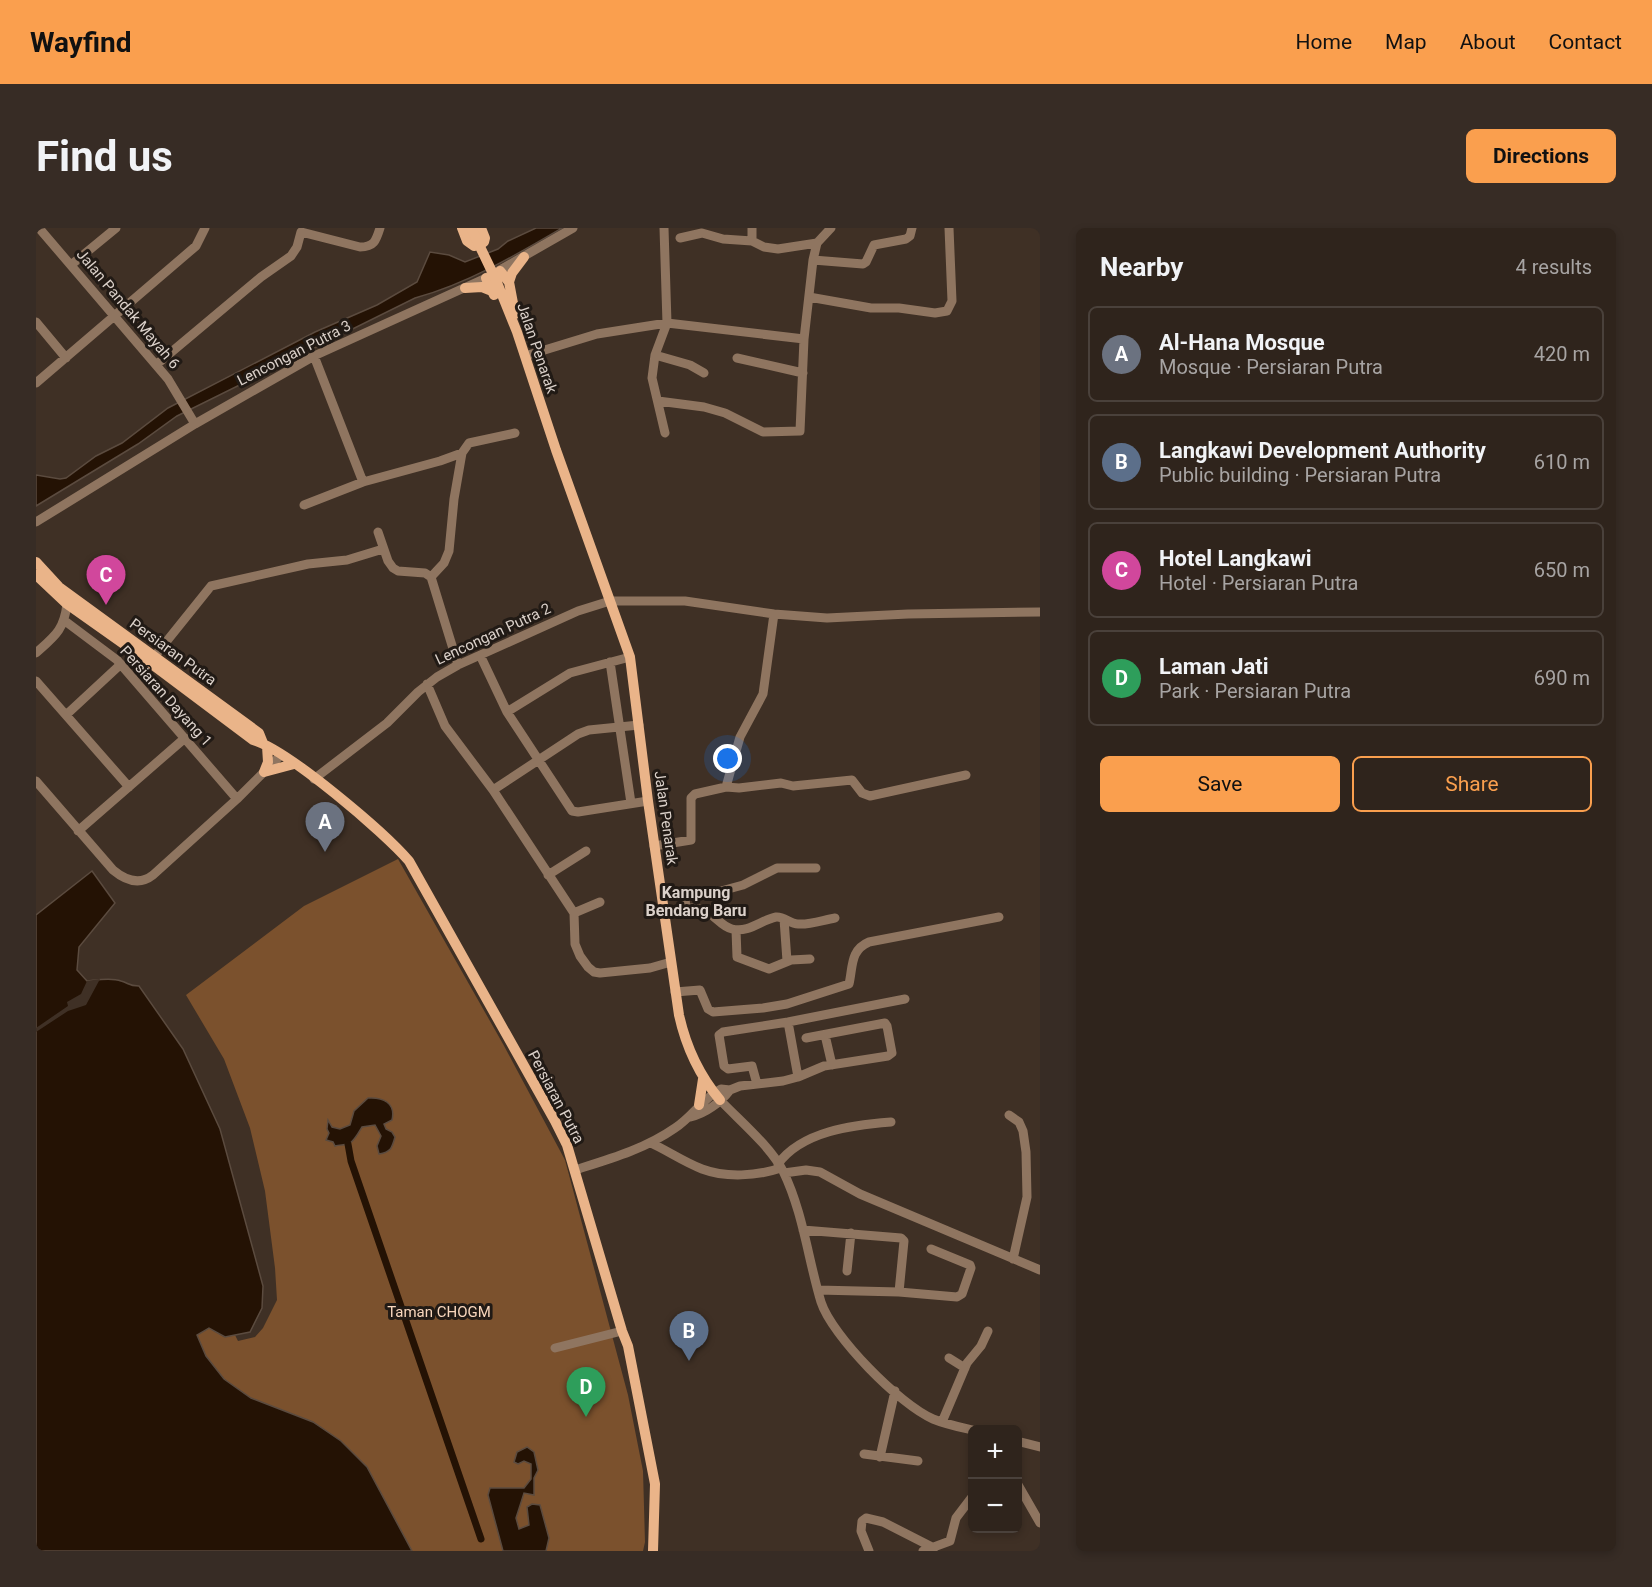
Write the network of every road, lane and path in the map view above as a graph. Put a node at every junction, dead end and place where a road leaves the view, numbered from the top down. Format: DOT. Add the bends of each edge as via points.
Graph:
graph roads {
  1 [pos="39,228"];
  2 [pos="116,228"];
  3 [pos="205,228"];
  4 [pos="380,228"];
  5 [pos="462,228"];
  6 [pos="471,228"];
  7 [pos="482,228"];
  8 [pos="573,228"];
  9 [pos="664,228"];
  10 [pos="752,228"];
  11 [pos="831,228"];
  12 [pos="912,228"];
  13 [pos="949,228"];
  14 [pos="301,230"];
  15 [pos="680,238"];
  16 [pos="752,241"];
  17 [pos="817,243"];
  18 [pos="524,257"];
  19 [pos="813,260"];
  20 [pos="71,265"];
  21 [pos="494,280"];
  22 [pos="509,282"];
  23 [pos="465,288"];
  24 [pos="809,297"];
  25 [pos="115,316"];
  26 [pos="36,322"];
  27 [pos="667,323"];
  28 [pos="517,332"];
  29 [pos="804,339"];
  30 [pos="314,356"];
  31 [pos="655,356"];
  32 [pos="66,358"];
  33 [pos="737,358"];
  34 [pos="526,361"];
  35 [pos="156,365"];
  36 [pos="704,373"];
  37 [pos="803,373"];
  38 [pos="36,383"];
  39 [pos="658,401"];
  40 [pos="195,424"];
  41 [pos="515,433"];
  42 [pos="665,433"];
  43 [pos="462,453"];
  44 [pos="363,482"];
  45 [pos="304,505"];
  46 [pos="37,522"];
  47 [pos="378,532"];
  48 [pos="383,549"];
  49 [pos="36,562"];
  50 [pos="36,575"];
  51 [pos="431,577"];
  52 [pos="610,601"];
  53 [pos="67,604"];
  54 [pos="1040,612"];
  55 [pos="774,614"];
  56 [pos="65,621"];
  57 [pos="36,653"];
  58 [pos="480,655"];
  59 [pos="154,657"];
  60 [pos="630,657"];
  61 [pos="610,662"];
  62 [pos="121,664"];
  63 [pos="459,665"];
  64 [pos="36,681"];
  65 [pos="427,684"];
  66 [pos="507,712"];
  67 [pos="66,715"];
  68 [pos="639,725"];
  69 [pos="620,728"];
  70 [pos="185,738"];
  71 [pos="265,744"];
  72 [pos="281,755"];
  73 [pos="539,759"];
  74 [pos="294,764"];
  75 [pos="264,772"];
  76 [pos="966,775"];
  77 [pos="314,778"];
  78 [pos="36,781"];
  79 [pos="129,787"];
  80 [pos="726,787"];
  81 [pos="493,790"];
  82 [pos="237,799"];
  83 [pos="648,801"];
  84 [pos="631,803"];
  85 [pos="78,831"];
  86 [pos="654,846"];
  87 [pos="586,851"];
  88 [pos="816,868"];
  89 [pos="548,875"];
  90 [pos="600,902"];
  91 [pos="686,908"];
  92 [pos="574,913"];
  93 [pos="664,913"];
  94 [pos="999,917"];
  95 [pos="835,918"];
  96 [pos="784,919"];
  97 [pos="736,930"];
  98 [pos="810,959"];
  99 [pos="788,961"];
  100 [pos="671,962"];
  101 [pos="675,992"];
  102 [pos="905,999"];
  103 [pos="788,1022"];
  104 [pos="825,1035"];
  105 [pos="806,1038"];
  106 [pos="832,1065"];
  107 [pos="798,1077"];
  108 [pos="703,1079"];
  109 [pos="757,1084"];
  110 [pos="717,1097"];
  111 [pos="702,1108"];
  112 [pos="731,1113"];
  113 [pos="1009,1115"];
  114 [pos="891,1122"];
  115 [pos="651,1143"];
  116 [pos="781,1168"];
  117 [pos="575,1170"];
  118 [pos="803,1230"];
  119 [pos="851,1233"];
  120 [pos="931,1249"];
  121 [pos="1013,1258"];
  122 [pos="1040,1270"];
  123 [pos="847,1271"];
  124 [pos="818,1290"];
  125 [pos="899,1292"];
  126 [pos="622,1331"];
  127 [pos="988,1331"];
  128 [pos="555,1348"];
  129 [pos="949,1358"];
  130 [pos="965,1368"];
  131 [pos="895,1392"];
  132 [pos="942,1422"];
  133 [pos="968,1429"];
  134 [pos="1022,1442"];
  135 [pos="1040,1447"];
  136 [pos="864,1454"];
  137 [pos="880,1457"];
  138 [pos="918,1461"];
  139 [pos="1022,1492"];
  140 [pos="968,1502"];
  141 [pos="1040,1523"];
  142 [pos="934,1548"];
  143 [pos="653,1551"];
  144 [pos="869,1551"];
  145 [pos="923,1551"];
  1 -- 20 [label="street, Jalan Pandak Mayah 6"];
  2 -- 20 [label="street"];
  3 -- 25 [label="street" via="196,246"];
  4 -- 14 [label="street" via="371,246 360,248"];
  5 -- 7 [label="main road" via="466,241 474,246 484,242"];
  6 -- 21 [label="main road, Jalan Penarak, bridge"];
  8 -- 18 [label="street"];
  9 -- 27 [label="street"];
  10 -- 16 [label="street"];
  11 -- 17 [label="street"];
  12 -- 19 [label="street" via="906,239 874,245 863,264"];
  13 -- 24 [label="street" via="952,301 947,311 871,308"];
  14 -- 35 [label="street" via="291,256"];
  15 -- 16 [label="street" via="702,233"];
  16 -- 17 [label="street" via="778,249"];
  17 -- 19 [label="street"];
  18 -- 21 [label="street"];
  18 -- 22 [label="main road"];
  19 -- 24 [label="street"];
  20 -- 25 [label="street, Jalan Pandak Mayah 6"];
  21 -- 22 [label="main road"];
  21 -- 23 [label="main road" via="482,287"];
  21 -- 28 [label="main road, Jalan Penarak"];
  21 -- 34 [label="main road" via="518,351"];
  22 -- 28 [label="main road"];
  23 -- 30 [label="street, Lencongan Putra 3"];
  24 -- 29 [label="street"];
  25 -- 32 [label="street"];
  25 -- 35 [label="street, Jalan Pandak Mayah 6"];
  26 -- 32 [label="street"];
  27 -- 29 [label="street"];
  27 -- 31 [label="street"];
  27 -- 34 [label="street" via="597,334"];
  28 -- 34 [label="main road, Jalan Penarak"];
  29 -- 37 [label="street"];
  30 -- 40 [label="street, Lencongan Putra 3"];
  30 -- 44 [label="street"];
  31 -- 36 [label="street"];
  31 -- 39 [label="street" via="652,378"];
  32 -- 38 [label="street"];
  33 -- 37 [label="street"];
  34 -- 52 [label="main road, Jalan Penarak"];
  35 -- 40 [label="street, Jalan Pandak Mayah 6"];
  37 -- 39 [label="street" via="801,427 797,432 763,432 725,413"];
  39 -- 42 [label="street"];
  40 -- 46 [label="street, Lencongan Putra 3"];
  41 -- 43 [label="street" via="469,443"];
  43 -- 44 [label="street"];
  43 -- 51 [label="street" via="449,550 444,563"];
  44 -- 45 [label="street"];
  47 -- 48 [label="street"];
  48 -- 51 [label="street" via="398,571"];
  48 -- 59 [label="street" via="347,560 308,564 211,586"];
  49 -- 59 [label="main road, Persiaran Putra" via="59,587"];
  50 -- 53 [label="main road, Persiaran Putra"];
  51 -- 63 [label="street"];
  52 -- 55 [label="street, Lencongan Putra 2" via="685,601"];
  52 -- 58 [label="street, Lencongan Putra 2" via="578,611"];
  52 -- 60 [label="main road, Jalan Penarak"];
  53 -- 56 [label="street"];
  53 -- 71 [label="main road, Persiaran Putra" via="253,740"];
  54 -- 55 [label="street, Lencongan Putra 2" via="827,618"];
  55 -- 80 [label="street" via="763,694 740,736"];
  56 -- 57 [label="street"];
  56 -- 62 [label="street, Persiaran Dayang 1"];
  58 -- 63 [label="street, Lencongan Putra 2"];
  58 -- 66 [label="street"];
  59 -- 71 [label="main road, Persiaran Putra" via="259,734"];
  60 -- 61 [label="street"];
  60 -- 68 [label="main road, Jalan Penarak"];
  61 -- 66 [label="street" via="570,673"];
  61 -- 69 [label="street"];
  62 -- 67 [label="street"];
  62 -- 70 [label="street, Persiaran Dayang 1"];
  63 -- 65 [label="street, Lencongan Putra 2"];
  64 -- 67 [label="street"];
  65 -- 77 [label="street, Lencongan Putra 2" via="387,723"];
  65 -- 81 [label="street" via="445,726"];
  66 -- 73 [label="street"];
  67 -- 79 [label="street"];
  68 -- 69 [label="street"];
  68 -- 83 [label="main road, Jalan Penarak"];
  69 -- 73 [label="street" via="578,734"];
  69 -- 84 [label="street"];
  70 -- 79 [label="street"];
  70 -- 82 [label="street, Persiaran Dayang 1"];
  71 -- 72 [label="main road, Persiaran Putra"];
  71 -- 75 [label="main road" via="268,762"];
  72 -- 74 [label="main road, Persiaran Putra"];
  72 -- 75 [label="street"];
  73 -- 81 [label="street"];
  73 -- 84 [label="street" via="572,811"];
  74 -- 75 [label="main road"];
  74 -- 77 [label="main road, Persiaran Putra"];
  75 -- 82 [label="street"];
  76 -- 80 [label="street" via="870,796 862,793 852,780"];
  77 -- 117 [label="main road, Persiaran Putra" via="389,839 409,861 555,1120"];
  78 -- 85 [label="street"];
  79 -- 85 [label="street"];
  80 -- 86 [label="street" via="691,798 691,840"];
  81 -- 89 [label="street"];
  82 -- 85 [label="street" via="148,879 124,878"];
  83 -- 84 [label="street"];
  83 -- 86 [label="main road, Jalan Penarak"];
  86 -- 93 [label="main road, Jalan Penarak"];
  87 -- 89 [label="street"];
  88 -- 91 [label="street" via="777,868 743,885 689,894"];
  89 -- 92 [label="street"];
  90 -- 92 [label="street"];
  91 -- 93 [label="street"];
  91 -- 97 [label="street" via="704,910"];
  92 -- 100 [label="street" via="575,944 594,972 650,968"];
  93 -- 100 [label="main road, Jalan Penarak"];
  94 -- 101 [label="street" via="869,942 856,950 849,984 787,1004 713,1012 700,990"];
  95 -- 96 [label="street" via="802,924"];
  96 -- 97 [label="street"];
  96 -- 99 [label="street"];
  97 -- 99 [label="street" via="737,957 769,969"];
  98 -- 99 [label="street"];
  100 -- 101 [label="main road, Jalan Penarak"];
  101 -- 108 [label="main road, Jalan Penarak" via="684,1035"];
  102 -- 103 [label="street"];
  103 -- 107 [label="street"];
  103 -- 109 [label="street" via="719,1035 724,1066 752,1066"];
  104 -- 105 [label="street"];
  104 -- 106 [label="street"];
  104 -- 106 [label="street" via="883,1023 892,1044 888,1056"];
  106 -- 107 [label="street"];
  107 -- 109 [label="street"];
  108 -- 110 [label="main road, Jalan Penarak"];
  108 -- 111 [label="main road"];
  109 -- 110 [label="street" via="740,1086"];
  110 -- 111 [label="street"];
  110 -- 112 [label="street, Jalan Penarak"];
  111 -- 112 [label="street"];
  111 -- 115 [label="street"];
  112 -- 116 [label="street, Jalan Penarak"];
  113 -- 121 [label="street" via="1019,1122 1026,1140 1027,1174 1027,1197"];
  114 -- 116 [label="street" via="812,1138 791,1150"];
  115 -- 116 [label="street" via="715,1173 752,1174"];
  115 -- 117 [label="street"];
  116 -- 118 [label="street, Jalan Penarak"];
  116 -- 121 [label="street" via="820,1172 871,1199"];
  117 -- 126 [label="main road, Persiaran Putra"];
  118 -- 119 [label="street"];
  118 -- 124 [label="street, Jalan Penarak"];
  119 -- 123 [label="street"];
  119 -- 125 [label="street" via="903,1239"];
  120 -- 125 [label="street" via="970,1265 962,1294 957,1297"];
  121 -- 122 [label="street"];
  124 -- 125 [label="street"];
  124 -- 131 [label="street, Jalan Penarak" via="833,1325"];
  126 -- 128 [label="street"];
  126 -- 143 [label="main road, Persiaran Putra" via="655,1484"];
  127 -- 130 [label="street"];
  129 -- 130 [label="street"];
  130 -- 132 [label="street"];
  131 -- 132 [label="street, Jalan Penarak" via="922,1413"];
  131 -- 137 [label="street"];
  132 -- 133 [label="street, Jalan Penarak"];
  134 -- 135 [label="street"];
  136 -- 137 [label="street"];
  137 -- 138 [label="street"];
  139 -- 141 [label="street"];
  140 -- 142 [label="street" via="956,1518 950,1541"];
  142 -- 144 [label="street" via="883,1522 866,1518 861,1527"];
  142 -- 145 [label="street"];
}
